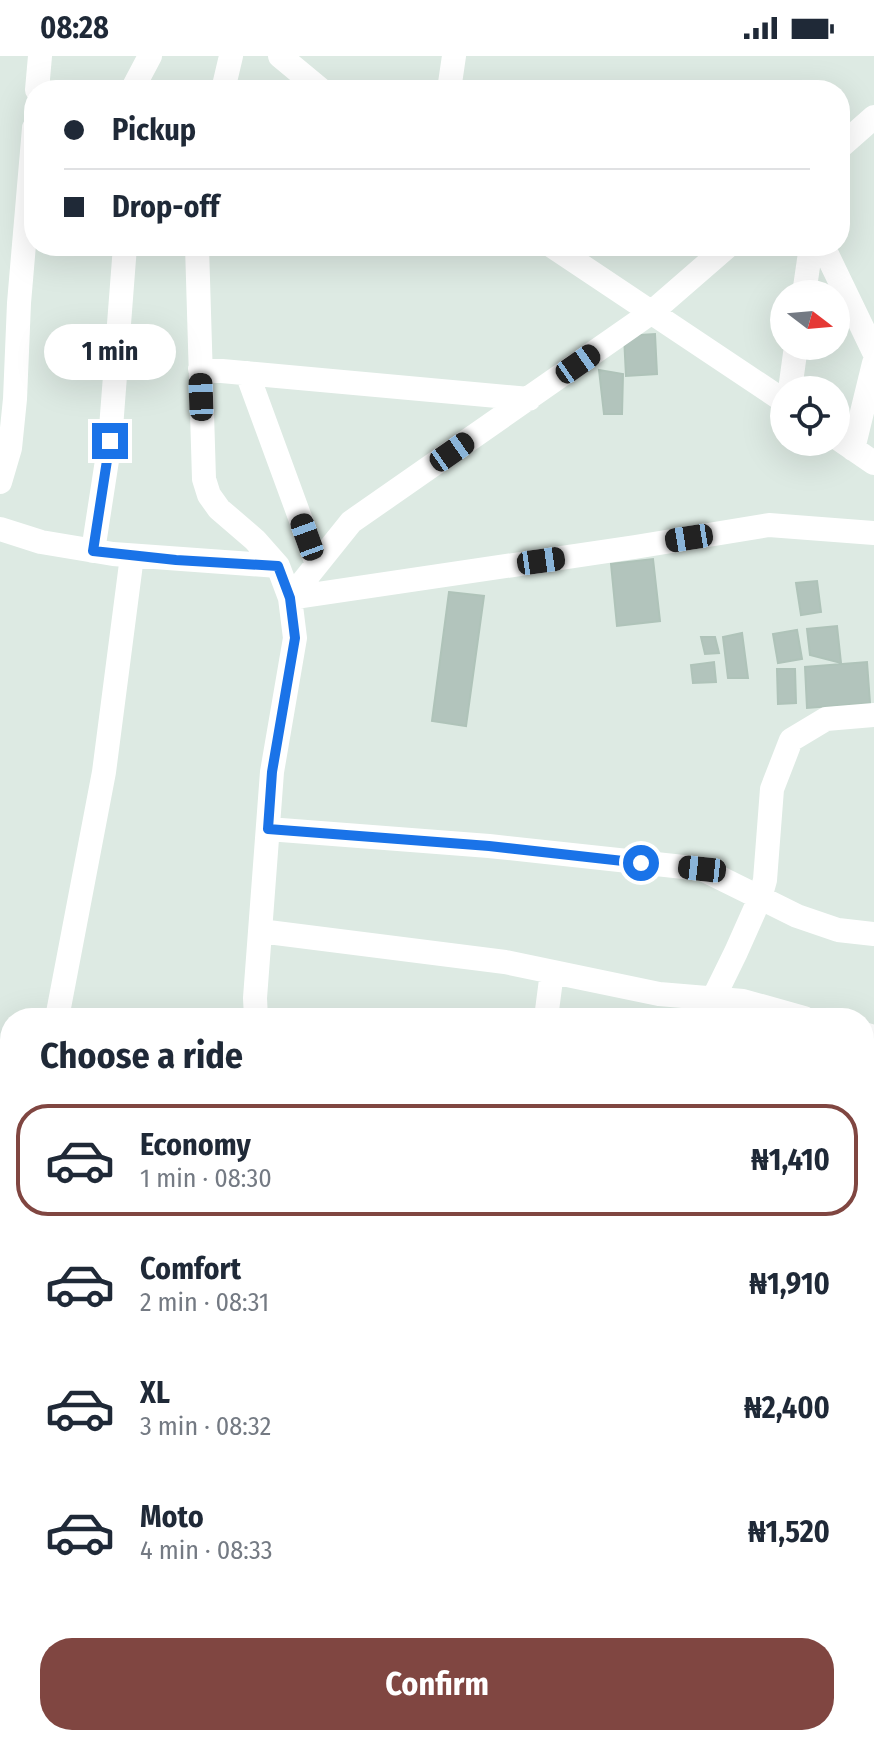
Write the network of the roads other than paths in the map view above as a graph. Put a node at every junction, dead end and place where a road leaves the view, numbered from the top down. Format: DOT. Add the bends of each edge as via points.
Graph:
graph roads {
  1 [pos="40,56"];
  2 [pos="150,56"];
  3 [pos="231,56"];
  4 [pos="280,56"];
  5 [pos="454,56"];
  6 [pos="38,80"];
  7 [pos="137,80"];
  8 [pos="225,80"];
  9 [pos="309,80"];
  10 [pos="450,80"];
  11 [pos="874,117"];
  12 [pos="850,138"];
  13 [pos="24,245"];
  14 [pos="124,256"];
  15 [pos="197,256"];
  16 [pos="567,256"];
  17 [pos="716,256"];
  18 [pos="810,256"];
  19 [pos="828,256"];
  20 [pos="806,280"];
  21 [pos="652,312"];
  22 [pos="874,352"];
  23 [pos="874,363"];
  24 [pos="200,369"];
  25 [pos="247,373"];
  26 [pos="770,392"];
  27 [pos="529,399"];
  28 [pos="850,427"];
  29 [pos="850,447"];
  30 [pos="874,463"];
  31 [pos="0,482"];
  32 [pos="0,529"];
  33 [pos="874,533"];
  34 [pos="93,551"];
  35 [pos="132,556"];
  36 [pos="317,564"];
  37 [pos="278,566"];
  38 [pos="290,598"];
  39 [pos="874,715"];
  40 [pos="268,829"];
  41 [pos="760,898"];
  42 [pos="260,931"];
  43 [pos="874,934"];
  44 [pos="552,972"];
  45 [pos="713,999"];
  46 [pos="59,1008"];
  47 [pos="256,1008"];
  48 [pos="547,1008"];
  49 [pos="768,1008"];
  1 -- 6 [label="street"];
  2 -- 7 [label="street"];
  3 -- 8 [label="street"];
  4 -- 9 [label="street"];
  5 -- 10 [label="street"];
  11 -- 12 [label="street"];
  13 -- 31 [label="street" via="15,399"];
  14 -- 34 [label="street" via="110,441"];
  15 -- 24 [label="street"];
  16 -- 21 [label="street"];
  17 -- 21 [label="street"];
  18 -- 20 [label="street"];
  19 -- 22 [label="street"];
  21 -- 26 [label="street"];
  21 -- 27 [label="street"];
  23 -- 28 [label="street"];
  24 -- 25 [label="street"];
  24 -- 37 [label="street" via="209,495"];
  25 -- 27 [label="street"];
  25 -- 36 [label="street"];
  27 -- 36 [label="street" via="351,522"];
  29 -- 30 [label="street"];
  32 -- 34 [label="street"];
  33 -- 38 [label="street" via="769,525"];
  34 -- 35 [label="street"];
  35 -- 37 [label="street"];
  35 -- 46 [label="street" via="104,772"];
  36 -- 38 [label="street"];
  37 -- 38 [label="street"];
  38 -- 40 [label="street" via="295,638 272,772"];
  39 -- 41 [label="street" via="826,719 791,740 772,789"];
  40 -- 41 [label="street" via="702,869"];
  40 -- 42 [label="street"];
  41 -- 43 [label="street" via="838,930"];
  41 -- 45 [label="street"];
  42 -- 44 [label="street"];
  42 -- 47 [label="street"];
  44 -- 45 [label="street" via="659,994"];
  44 -- 48 [label="street"];
  45 -- 49 [label="street"];
}
